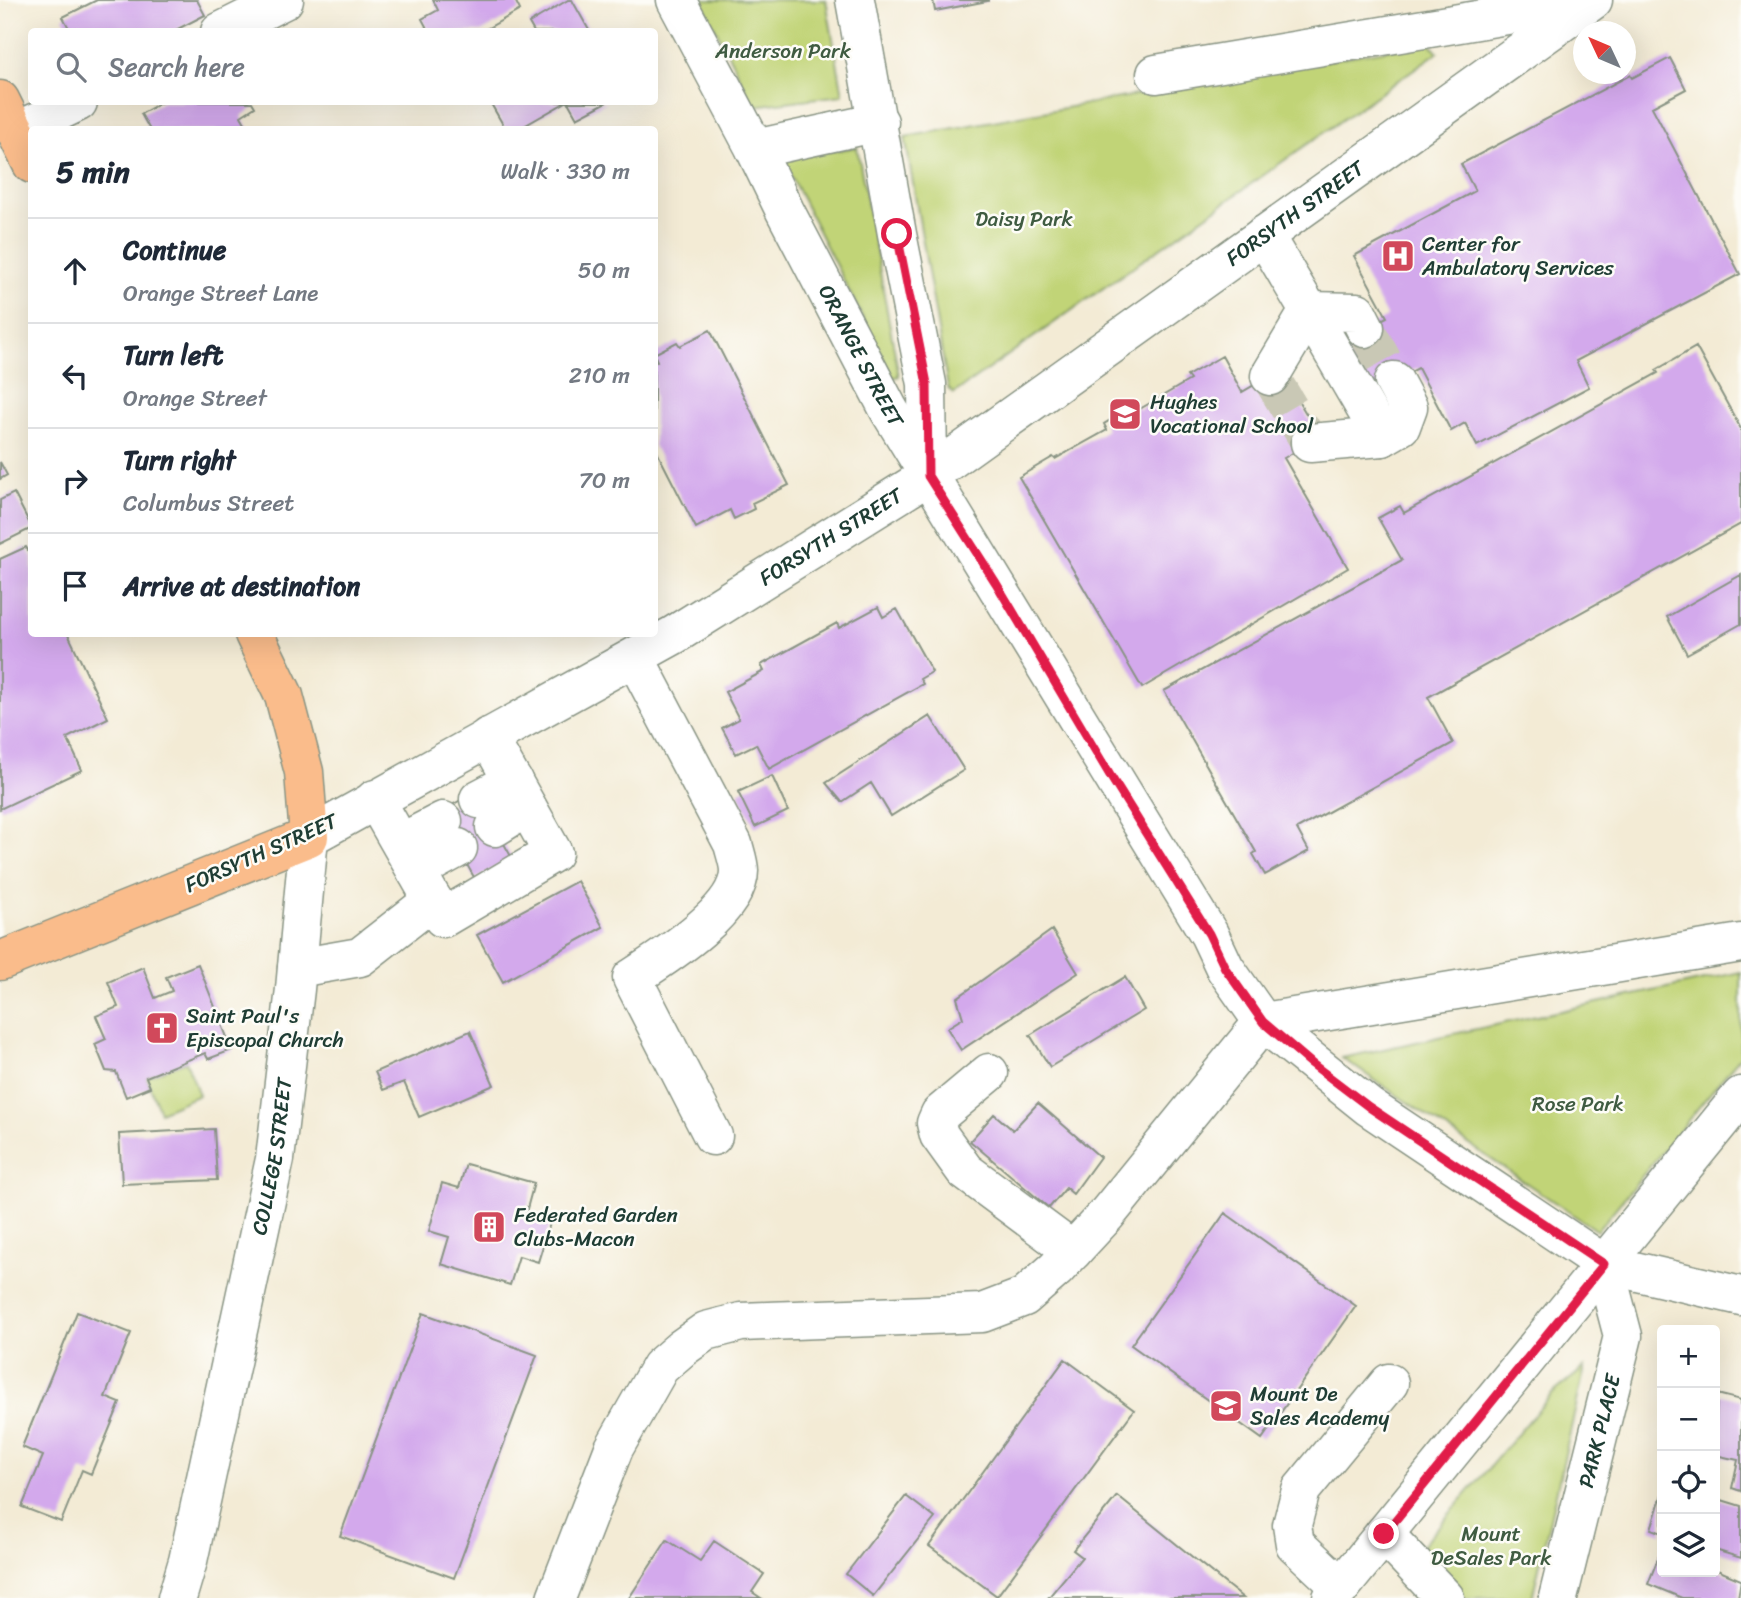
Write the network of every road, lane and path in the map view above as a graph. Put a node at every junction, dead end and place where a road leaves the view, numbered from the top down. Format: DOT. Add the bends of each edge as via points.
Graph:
graph roads {
  1 [pos="284,0"];
  2 [pos="676,0"];
  3 [pos="855,0"];
  4 [pos="1593,0"];
  5 [pos="228,28"];
  6 [pos="1156,74"];
  7 [pos="72,105"];
  8 [pos="878,122"];
  9 [pos="28,126"];
  10 [pos="755,149"];
  11 [pos="1265,235"];
  12 [pos="1309,311"];
  13 [pos="1365,328"];
  14 [pos="1270,376"];
  15 [pos="1394,381"];
  16 [pos="1381,437"];
  17 [pos="1310,443"];
  18 [pos="928,476"];
  19 [pos="255,637"];
  20 [pos="635,658"];
  21 [pos="488,737"];
  22 [pos="520,794"];
  23 [pos="375,799"];
  24 [pos="487,813"];
  25 [pos="450,834"];
  26 [pos="309,837"];
  27 [pos="417,871"];
  28 [pos="1741,943"];
  29 [pos="0,961"];
  30 [pos="297,968"];
  31 [pos="1263,1022"];
  32 [pos="989,1073"];
  33 [pos="1741,1096"];
  34 [pos="713,1136"];
  35 [pos="1073,1251"];
  36 [pos="1604,1264"];
  37 [pos="1741,1296"];
  38 [pos="1389,1383"];
  39 [pos="1384,1534"];
  40 [pos="1337,1592"];
  41 [pos="177,1598"];
  42 [pos="556,1598"];
  43 [pos="1446,1598"];
  44 [pos="1558,1598"];
  1 -- 5 [label="street"];
  2 -- 10 [label="street, ORANGE STREET"];
  3 -- 8 [label="street"];
  4 -- 6 [label="street"];
  4 -- 11 [label="street, FORSYTH STREET"];
  7 -- 9 [label="street"];
  8 -- 10 [label="street"];
  8 -- 18 [label="street" via="927,384"];
  10 -- 18 [label="street, ORANGE STREET" via="889,410"];
  11 -- 12 [label="street"];
  11 -- 18 [label="street, FORSYTH STREET"];
  12 -- 13 [label="street" via="1357,312"];
  12 -- 14 [label="street"];
  12 -- 16 [label="street"];
  15 -- 16 [label="street" via="1408,407 1401,426"];
  16 -- 17 [label="street"];
  18 -- 20 [label="street, FORSYTH STREET"];
  18 -- 31 [label="street, ORANGE STREET" via="1209,934 1225,968"];
  19 -- 26 [label="main road, COLLEGE STREET" via="284,696 304,772"];
  20 -- 21 [label="street, FORSYTH STREET"];
  20 -- 34 [label="street" via="733,844 739,873 730,900 682,947 632,978"];
  21 -- 22 [label="street"];
  21 -- 23 [label="street, FORSYTH STREET"];
  22 -- 24 [label="street"];
  22 -- 27 [label="street" via="553,853 443,918"];
  23 -- 26 [label="street, FORSYTH STREET"];
  23 -- 27 [label="street"];
  25 -- 27 [label="street"];
  26 -- 29 [label="main road, FORSYTH STREET"];
  26 -- 30 [label="street, COLLEGE STREET"];
  27 -- 30 [label="street" via="360,957"];
  28 -- 31 [label="street"];
  30 -- 41 [label="street, COLLEGE STREET" via="275,1159"];
  31 -- 35 [label="street"];
  31 -- 36 [label="street, ORANGE STREET" via="1369,1107"];
  32 -- 35 [label="street" via="940,1114 936,1123 939,1135 965,1171"];
  33 -- 36 [label="street"];
  35 -- 42 [label="street" via="1024,1297 982,1313 741,1322 706,1331 660,1367 632,1415 614,1448"];
  36 -- 37 [label="street"];
  36 -- 39 [label="street"];
  36 -- 44 [label="street, PARK PLACE" via="1623,1336"];
  38 -- 40 [label="street" via="1301,1490 1292,1525 1295,1544"];
  39 -- 40 [label="street"];
  39 -- 43 [label="street"];
}
